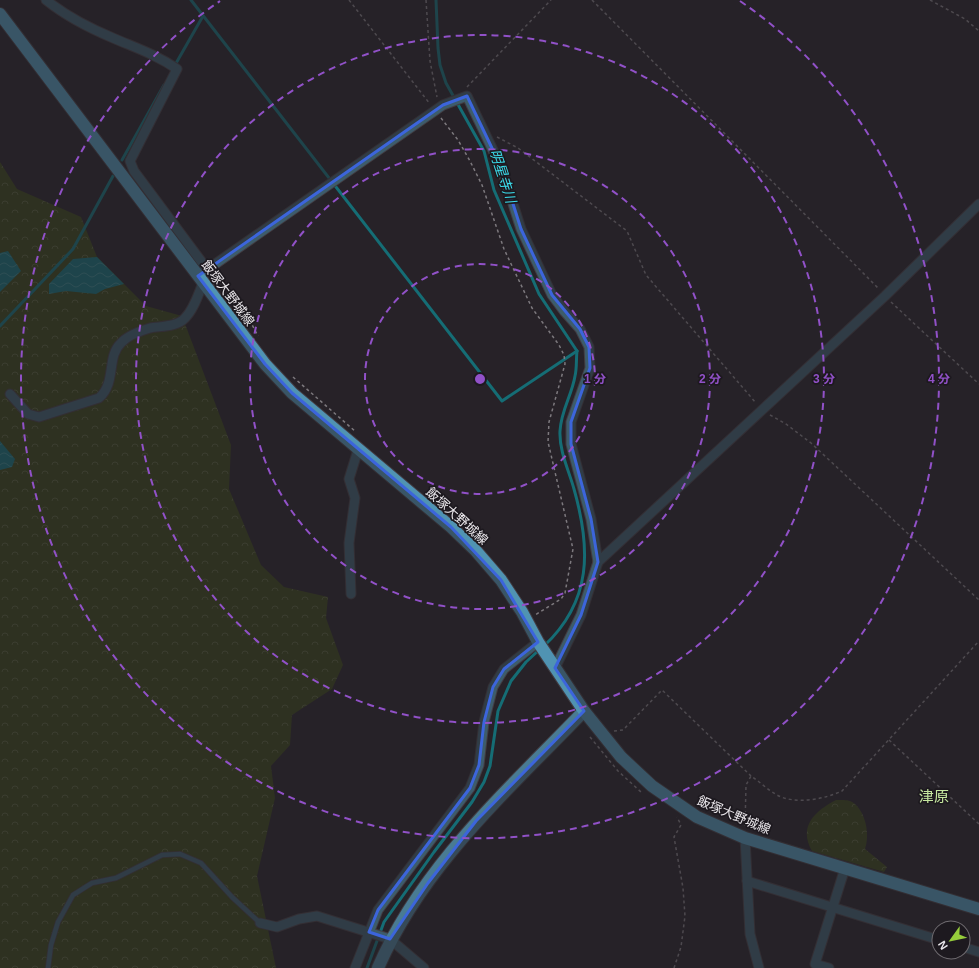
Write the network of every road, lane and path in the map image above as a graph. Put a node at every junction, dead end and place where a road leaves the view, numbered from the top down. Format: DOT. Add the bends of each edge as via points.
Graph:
graph roads {
  1 [pos="46,0"];
  2 [pos="348,0"];
  3 [pos="426,0"];
  4 [pos="551,0"];
  5 [pos="592,0"];
  6 [pos="930,0"];
  7 [pos="0,14"];
  8 [pos="979,31"];
  9 [pos="467,96"];
  10 [pos="435,111"];
  11 [pos="483,129"];
  12 [pos="979,204"];
  13 [pos="203,276"];
  14 [pos="885,296"];
  15 [pos="226,312"];
  16 [pos="261,340"];
  17 [pos="291,375"];
  18 [pos="979,384"];
  19 [pos="10,394"];
  20 [pos="762,410"];
  21 [pos="360,435"];
  22 [pos="358,450"];
  23 [pos="598,562"];
  24 [pos="351,594"];
  25 [pos="979,600"];
  26 [pos="526,620"];
  27 [pos="979,641"];
  28 [pos="538,642"];
  29 [pos="555,668"];
  30 [pos="584,711"];
  31 [pos="612,729"];
  32 [pos="588,734"];
  33 [pos="889,740"];
  34 [pos="751,776"];
  35 [pos="641,792"];
  36 [pos="675,815"];
  37 [pos="979,824"];
  38 [pos="745,838"];
  39 [pos="845,868"];
  40 [pos="746,881"];
  41 [pos="833,907"];
  42 [pos="979,909"];
  43 [pos="260,923"];
  44 [pos="369,932"];
  45 [pos="931,938"];
  46 [pos="390,939"];
  47 [pos="48,968"];
  48 [pos="355,968"];
  49 [pos="378,968"];
  50 [pos="424,968"];
  51 [pos="674,968"];
  52 [pos="759,968"];
  53 [pos="829,968"];
  1 -- 13 [label="street" via="77,21 161,57 177,69 130,161"];
  2 -- 10 [label="path"];
  3 -- 10 [label="path" via="430,61 437,92"];
  4 -- 9 [label="path" via="466,88"];
  5 -- 14 [label="path"];
  6 -- 8 [label="path" via="965,18"];
  7 -- 13 [label="main road, 飯塚大野城線"];
  9 -- 10 [label="street" via="443,105"];
  9 -- 11 [label="street"];
  10 -- 13 [label="street"];
  10 -- 26 [label="path" via="458,140 470,161 482,185 504,249 532,308 564,355 565,364 549,422 548,442 573,549 565,593 561,600"];
  11 -- 20 [label="path" via="518,148 627,231 646,275"];
  11 -- 23 [label="street" via="502,169 522,229 552,295 580,329 589,347 590,368 571,422 571,444 591,519"];
  12 -- 14 [label="street"];
  13 -- 15 [label="main road, 飯塚大野城線"];
  13 -- 19 [label="street" via="190,313 184,320 128,336 119,345 113,357 107,391 99,398 40,417 28,414"];
  14 -- 18 [label="path"];
  14 -- 20 [label="street"];
  15 -- 16 [label="path" via="240,309"];
  15 -- 22 [label="main road, 飯塚大野城線" via="265,364 292,393"];
  17 -- 21 [label="path"];
  20 -- 23 [label="street"];
  20 -- 25 [label="path" via="811,443"];
  22 -- 24 [label="street" via="348,479 355,498 348,543"];
  22 -- 26 [label="main road, 飯塚大野城線" via="476,551 501,580"];
  23 -- 29 [label="street" via="581,615"];
  26 -- 28 [label="main road, 飯塚大野城線"];
  27 -- 33 [label="path"];
  28 -- 29 [label="main road, 飯塚大野城線"];
  28 -- 44 [label="street" via="504,669 493,687 484,722 479,765 470,788 378,910"];
  29 -- 30 [label="main road, 飯塚大野城線"];
  30 -- 38 [label="main road, 飯塚大野城線" via="621,757 652,786 697,817"];
  30 -- 46 [label="street" via="476,821 428,883"];
  31 -- 34 [label="path" via="623,730 662,690"];
  32 -- 35 [label="path" via="618,771"];
  33 -- 34 [label="path" via="842,791 831,796 789,799 778,796"];
  33 -- 37 [label="path"];
  34 -- 38 [label="path" via="746,785"];
  36 -- 51 [label="path" via="681,825 674,837 685,916 681,947"];
  38 -- 39 [label="main road, 飯塚大野城線"];
  38 -- 40 [label="street"];
  39 -- 41 [label="street"];
  39 -- 42 [label="main road, 飯塚大野城線"];
  40 -- 41 [label="street"];
  40 -- 52 [label="street" via="750,934"];
  41 -- 45 [label="street"];
  41 -- 53 [label="street" via="815,964"];
  43 -- 44 [label="street" via="277,927 317,916"];
  43 -- 47 [label="lane" via="201,863 180,854 162,855 116,878 92,883 73,895 58,922"];
  44 -- 46 [label="street"];
  44 -- 48 [label="street"];
  46 -- 49 [label="street"];
  46 -- 50 [label="street"];
}
